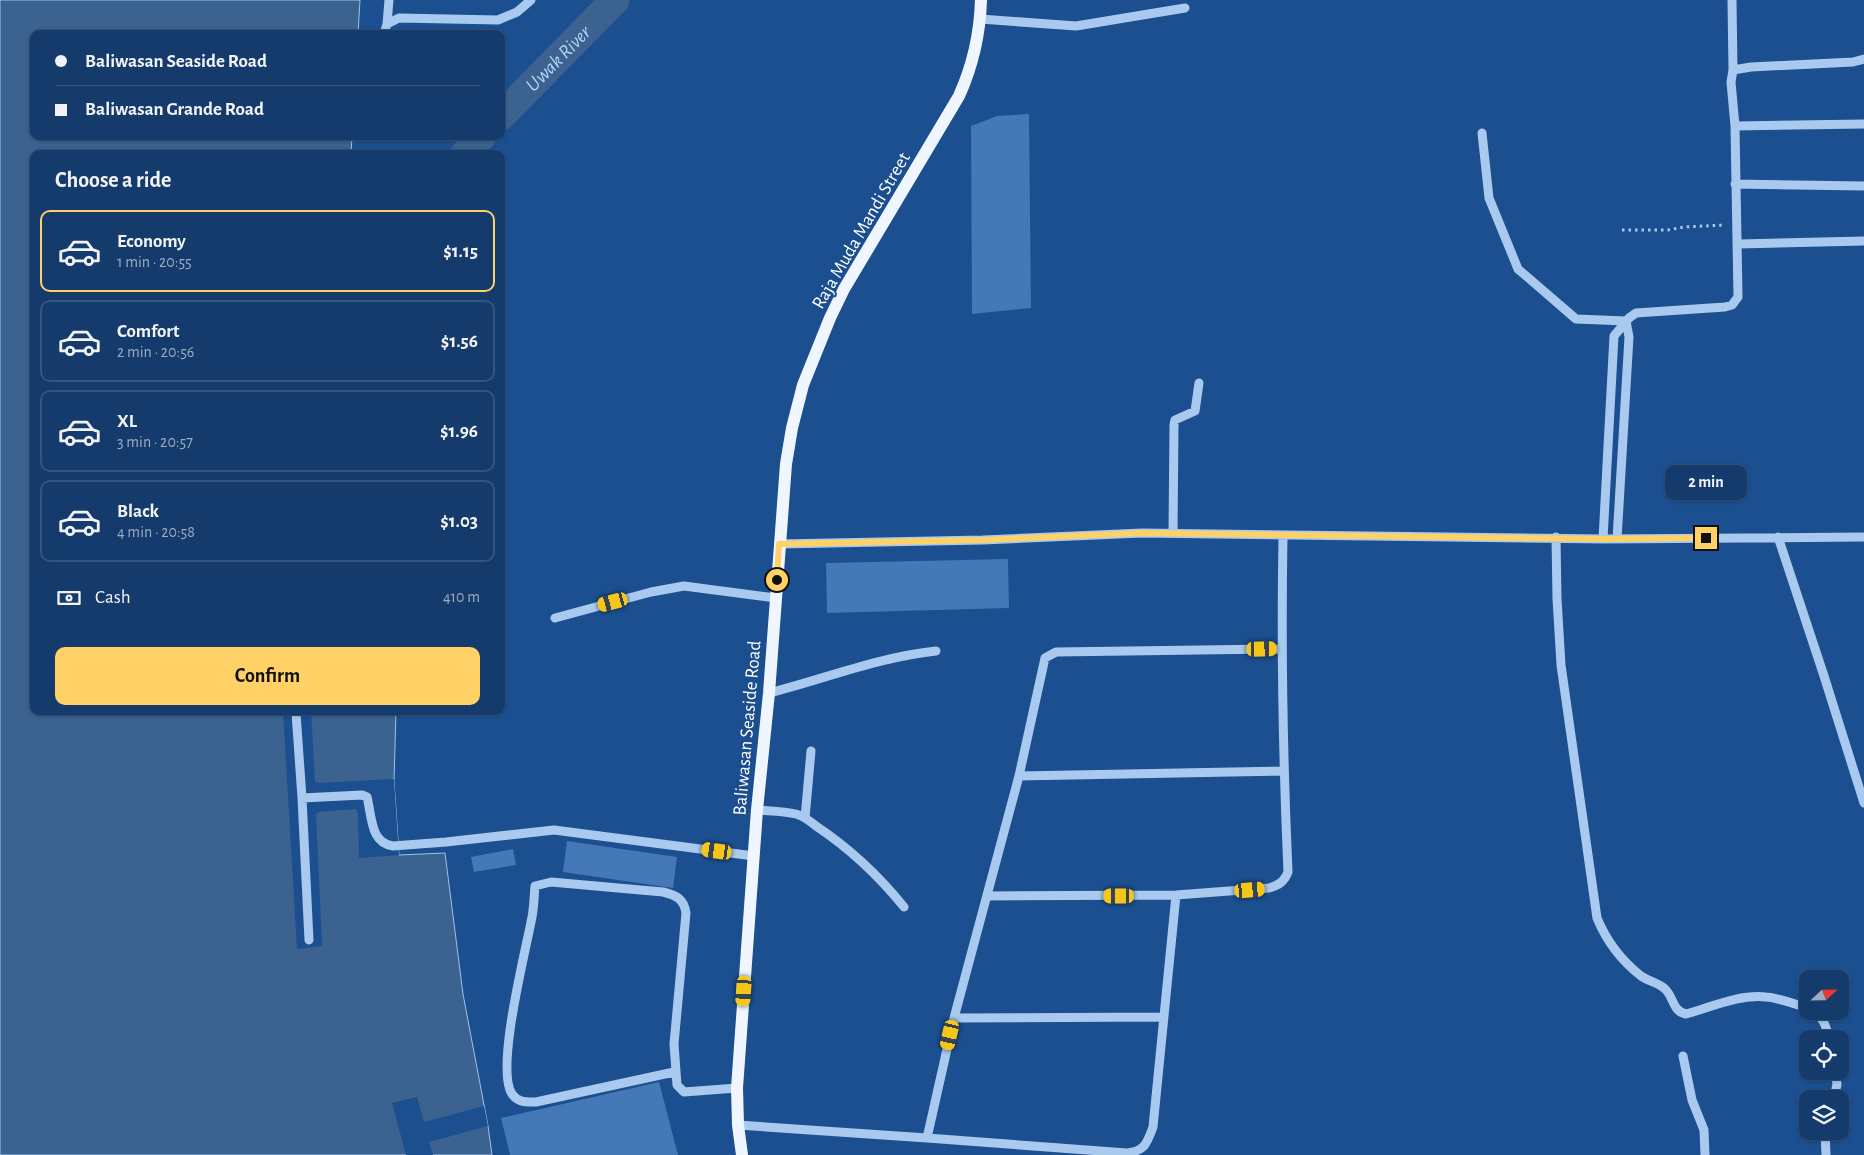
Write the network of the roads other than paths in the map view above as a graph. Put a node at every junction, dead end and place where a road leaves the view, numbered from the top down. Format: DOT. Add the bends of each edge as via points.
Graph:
graph roads {
  1 [pos="389,0"];
  2 [pos="530,0"];
  3 [pos="981,0"];
  4 [pos="1732,0"];
  5 [pos="1185,8"];
  6 [pos="980,18"];
  7 [pos="387,24"];
  8 [pos="385,30"];
  9 [pos="1864,59"];
  10 [pos="1733,70"];
  11 [pos="1864,124"];
  12 [pos="1735,126"];
  13 [pos="1482,133"];
  14 [pos="1735,184"];
  15 [pos="1864,186"];
  16 [pos="1864,241"];
  17 [pos="1738,244"];
  18 [pos="1626,321"];
  19 [pos="1613,352"];
  20 [pos="1628,353"];
  21 [pos="1199,383"];
  22 [pos="1173,533"];
  23 [pos="1283,536"];
  24 [pos="1556,537"];
  25 [pos="1778,537"];
  26 [pos="1864,537"];
  27 [pos="1617,538"];
  28 [pos="1603,539"];
  29 [pos="779,544"];
  30 [pos="776,598"];
  31 [pos="555,618"];
  32 [pos="1281,649"];
  33 [pos="936,651"];
  34 [pos="769,693"];
  35 [pos="296,715"];
  36 [pos="811,751"];
  37 [pos="1283,771"];
  38 [pos="1018,776"];
  39 [pos="302,798"];
  40 [pos="1864,803"];
  41 [pos="757,810"];
  42 [pos="805,818"];
  43 [pos="754,856"];
  44 [pos="1176,895"];
  45 [pos="987,896"];
  46 [pos="904,907"];
  47 [pos="309,940"];
  48 [pos="1799,1005"];
  49 [pos="1163,1016"];
  50 [pos="954,1018"];
  51 [pos="1683,1056"];
  52 [pos="674,1072"];
  53 [pos="737,1088"];
  54 [pos="738,1125"];
  55 [pos="927,1138"];
  56 [pos="1825,1140"];
  57 [pos="742,1155"];
  58 [pos="1705,1155"];
  59 [pos="1826,1155"];
  1 -- 7 [label="street"];
  2 -- 7 [label="street" via="518,12 498,20 399,18"];
  3 -- 6 [label="main road, Raja Muda Mandi Street"];
  4 -- 10 [label="street"];
  5 -- 6 [label="street" via="1076,26"];
  6 -- 29 [label="main road, Raja Muda Mandi Street" via="971,69 959,96 844,289 816,350 792,428"];
  7 -- 8 [label="street"];
  9 -- 10 [label="street"];
  10 -- 12 [label="street" via="1730,82"];
  11 -- 12 [label="street"];
  12 -- 14 [label="street"];
  13 -- 18 [label="street" via="1489,198 1518,269 1576,319"];
  14 -- 15 [label="street"];
  14 -- 17 [label="street"];
  16 -- 17 [label="street"];
  17 -- 18 [label="street" via="1738,297 1732,305 1636,313"];
  18 -- 19 [label="street" via="1614,336"];
  18 -- 20 [label="street"];
  19 -- 20 [label="street"];
  19 -- 28 [label="street"];
  20 -- 27 [label="street"];
  21 -- 22 [label="street" via="1195,411 1175,420 1174,425"];
  22 -- 23 [label="street"];
  22 -- 29 [label="street"];
  23 -- 24 [label="street"];
  23 -- 32 [label="street"];
  24 -- 28 [label="street"];
  24 -- 48 [label="street" via="1561,665 1598,918 1603,931 1629,966 1667,990 1680,1013 1751,997"];
  25 -- 26 [label="street"];
  25 -- 27 [label="street"];
  25 -- 40 [label="street"];
  27 -- 28 [label="street"];
  29 -- 30 [label="main road, Baliwasan Seaside Road"];
  30 -- 31 [label="street" via="684,586"];
  30 -- 34 [label="main road, Baliwasan Seaside Road"];
  32 -- 37 [label="street"];
  32 -- 38 [label="street" via="1056,652 1044,658 1042,664"];
  33 -- 34 [label="street" via="876,663"];
  34 -- 41 [label="main road, Baliwasan Seaside Road"];
  35 -- 39 [label="street"];
  36 -- 42 [label="street"];
  37 -- 38 [label="street"];
  37 -- 44 [label="street" via="1288,872 1284,880 1269,888"];
  38 -- 45 [label="street"];
  39 -- 43 [label="street" via="362,794 368,797 376,835 385,845 554,830"];
  39 -- 47 [label="street"];
  41 -- 42 [label="street"];
  41 -- 43 [label="main road, Baliwasan Seaside Road"];
  42 -- 46 [label="street" via="857,858"];
  43 -- 53 [label="main road, Baliwasan Seaside Road"];
  44 -- 45 [label="street"];
  44 -- 49 [label="street"];
  45 -- 50 [label="street"];
  49 -- 50 [label="street"];
  49 -- 55 [label="street" via="1153,1127 1143,1147 1136,1152 1127,1154"];
  50 -- 55 [label="street"];
  51 -- 58 [label="street" via="1692,1100 1704,1130"];
  52 -- 52 [label="street" via="686,913 680,898 654,891 551,882 535,886 512,1012 506,1081 513,1096 522,1102 536,1102"];
  52 -- 53 [label="street" via="676,1085 684,1092"];
  53 -- 54 [label="main road, Baliwasan Seaside Road"];
  54 -- 55 [label="street"];
  54 -- 57 [label="main road, Baliwasan Seaside Road"];
  56 -- 59 [label="street"];
}
